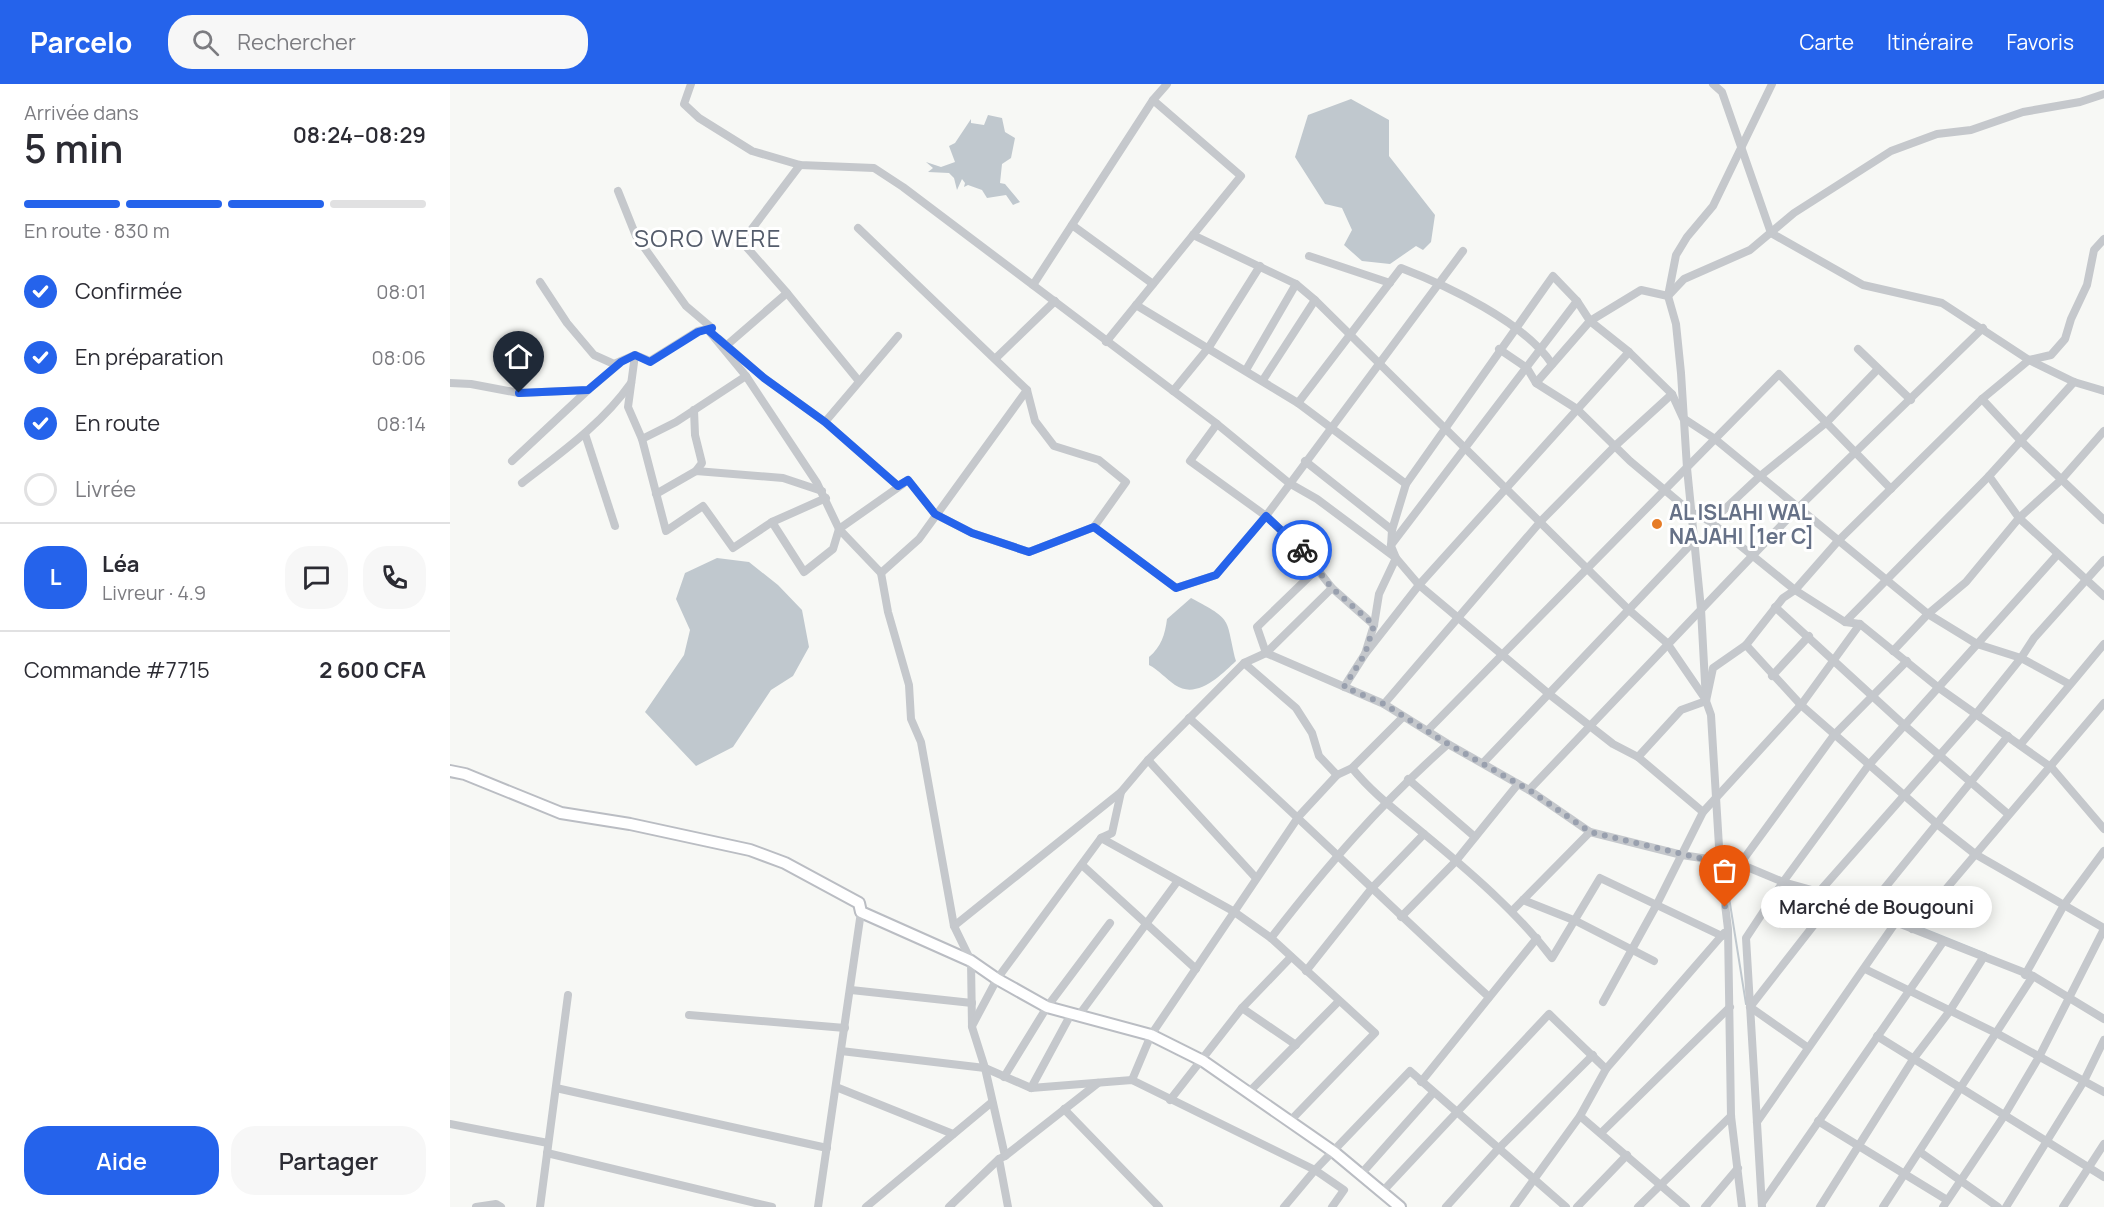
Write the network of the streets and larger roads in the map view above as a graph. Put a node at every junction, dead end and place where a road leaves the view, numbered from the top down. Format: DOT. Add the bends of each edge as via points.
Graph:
graph roads {
  1 [pos="691,84"];
  2 [pos="1167,84"];
  3 [pos="1713,84"];
  4 [pos="1772,84"];
  5 [pos="2104,94"];
  6 [pos="1153,100"];
  7 [pos="1741,149"];
  8 [pos="800,165"];
  9 [pos="618,192"];
  10 [pos="1072,225"];
  11 [pos="858,228"];
  12 [pos="1771,233"];
  13 [pos="1193,235"];
  14 [pos="2104,239"];
  15 [pos="1463,251"];
  16 [pos="1310,256"];
  17 [pos="1260,266"];
  18 [pos="540,282"];
  19 [pos="1438,282"];
  20 [pos="1390,283"];
  21 [pos="1153,284"];
  22 [pos="1296,284"];
  23 [pos="1033,285"];
  24 [pos="787,293"];
  25 [pos="1668,296"];
  26 [pos="1315,300"];
  27 [pos="1055,301"];
  28 [pos="1577,301"];
  29 [pos="1136,305"];
  30 [pos="1590,321"];
  31 [pos="1515,327"];
  32 [pos="1983,328"];
  33 [pos="710,329"];
  34 [pos="898,336"];
  35 [pos="1350,336"];
  36 [pos="1106,342"];
  37 [pos="727,345"];
  38 [pos="1209,347"];
  39 [pos="1499,349"];
  40 [pos="1542,349"];
  41 [pos="1858,349"];
  42 [pos="1629,352"];
  43 [pos="635,355"];
  44 [pos="996,358"];
  45 [pos="2028,360"];
  46 [pos="621,362"];
  47 [pos="1379,363"];
  48 [pos="1552,364"];
  49 [pos="1527,368"];
  50 [pos="1878,369"];
  51 [pos="1246,370"];
  52 [pos="746,376"];
  53 [pos="858,380"];
  54 [pos="1263,380"];
  55 [pos="631,382"];
  56 [pos="2074,382"];
  57 [pos="450,383"];
  58 [pos="1536,383"];
  59 [pos="588,390"];
  60 [pos="1027,390"];
  61 [pos="1173,391"];
  62 [pos="2104,391"];
  63 [pos="1672,394"];
  64 [pos="1982,399"];
  65 [pos="1911,400"];
  66 [pos="1298,403"];
  67 [pos="1577,409"];
  68 [pos="694,410"];
  69 [pos="1683,418"];
  70 [pos="825,422"];
  71 [pos="1827,422"];
  72 [pos="1217,424"];
  73 [pos="1331,429"];
  74 [pos="1446,429"];
  75 [pos="2104,431"];
  76 [pos="585,434"];
  77 [pos="642,439"];
  78 [pos="1715,439"];
  79 [pos="2022,442"];
  80 [pos="1465,446"];
  81 [pos="1614,446"];
  82 [pos="1856,451"];
  83 [pos="512,461"];
  84 [pos="1305,461"];
  85 [pos="1686,468"];
  86 [pos="696,471"];
  87 [pos="1989,476"];
  88 [pos="1759,477"];
  89 [pos="908,480"];
  90 [pos="2061,480"];
  91 [pos="522,483"];
  92 [pos="1289,483"];
  93 [pos="1406,484"];
  94 [pos="1507,487"];
  95 [pos="1891,489"];
  96 [pos="1665,490"];
  97 [pos="656,494"];
  98 [pos="824,494"];
  99 [pos="1799,507"];
  100 [pos="1691,512"];
  101 [pos="935,514"];
  102 [pos="1266,516"];
  103 [pos="2019,518"];
  104 [pos="2104,520"];
  105 [pos="1541,521"];
  106 [pos="772,522"];
  107 [pos="1711,522"];
  108 [pos="615,526"];
  109 [pos="1094,527"];
  110 [pos="839,529"];
  111 [pos="1392,530"];
  112 [pos="1694,541"];
  113 [pos="1838,541"];
  114 [pos="1391,546"];
  115 [pos="2057,555"];
  116 [pos="1752,556"];
  117 [pos="1396,558"];
  118 [pos="2104,560"];
  119 [pos="1588,567"];
  120 [pos="1317,569"];
  121 [pos="881,573"];
  122 [pos="1887,579"];
  123 [pos="2087,580"];
  124 [pos="1419,585"];
  125 [pos="1332,588"];
  126 [pos="1795,590"];
  127 [pos="2104,596"];
  128 [pos="1775,607"];
  129 [pos="1701,609"];
  130 [pos="1629,610"];
  131 [pos="1928,614"];
  132 [pos="1460,617"];
  133 [pos="1845,621"];
  134 [pos="1860,624"];
  135 [pos="1374,625"];
  136 [pos="1809,636"];
  137 [pos="1667,643"];
  138 [pos="1977,644"];
  139 [pos="2104,644"];
  140 [pos="1746,645"];
  141 [pos="1893,651"];
  142 [pos="1266,653"];
  143 [pos="1365,654"];
  144 [pos="1503,654"];
  145 [pos="2021,658"];
  146 [pos="1834,660"];
  147 [pos="1907,661"];
  148 [pos="1244,663"];
  149 [pos="1772,676"];
  150 [pos="2069,684"];
  151 [pos="1344,687"];
  152 [pos="1939,688"];
  153 [pos="1549,694"];
  154 [pos="1873,697"];
  155 [pos="1706,701"];
  156 [pos="2104,703"];
  157 [pos="1384,704"];
  158 [pos="1801,705"];
  159 [pos="1976,714"];
  160 [pos="1403,717"];
  161 [pos="1189,718"];
  162 [pos="1904,725"];
  163 [pos="1589,726"];
  164 [pos="1428,730"];
  165 [pos="1834,735"];
  166 [pos="2008,736"];
  167 [pos="1448,744"];
  168 [pos="2020,745"];
  169 [pos="1937,755"];
  170 [pos="1638,757"];
  171 [pos="1148,760"];
  172 [pos="1484,763"];
  173 [pos="1868,766"];
  174 [pos="1352,768"];
  175 [pos="2052,768"];
  176 [pos="450,771"];
  177 [pos="1337,775"];
  178 [pos="1408,779"];
  179 [pos="1971,783"];
  180 [pos="1518,784"];
  181 [pos="1529,790"];
  182 [pos="1121,792"];
  183 [pos="1902,796"];
  184 [pos="1716,798"];
  185 [pos="1384,803"];
  186 [pos="1703,812"];
  187 [pos="2008,814"];
  188 [pos="1299,816"];
  189 [pos="1936,824"];
  190 [pos="2104,829"];
  191 [pos="1590,832"];
  192 [pos="1424,834"];
  193 [pos="1475,837"];
  194 [pos="1101,838"];
  195 [pos="2104,851"];
  196 [pos="1338,853"];
  197 [pos="1975,854"];
  198 [pos="1682,855"];
  199 [pos="1455,862"];
  200 [pos="1720,863"];
  201 [pos="1740,864"];
  202 [pos="1082,865"];
  203 [pos="1256,878"];
  204 [pos="1177,882"];
  205 [pos="1783,882"];
  206 [pos="1372,888"];
  207 [pos="1819,892"];
  208 [pos="1835,898"];
  209 [pos="1523,900"];
  210 [pos="1657,904"];
  211 [pos="2064,905"];
  212 [pos="1233,911"];
  213 [pos="1512,911"];
  214 [pos="1866,911"];
  215 [pos="861,912"];
  216 [pos="1401,917"];
  217 [pos="1576,921"];
  218 [pos="1146,922"];
  219 [pos="1896,922"];
  220 [pos="1110,923"];
  221 [pos="954,926"];
  222 [pos="2104,928"];
  223 [pos="1912,929"];
  224 [pos="1725,932"];
  225 [pos="1271,938"];
  226 [pos="1537,938"];
  227 [pos="1943,942"];
  228 [pos="1633,951"];
  229 [pos="1291,957"];
  230 [pos="1983,958"];
  231 [pos="971,961"];
  232 [pos="1654,961"];
  233 [pos="1196,969"];
  234 [pos="1864,969"];
  235 [pos="1306,971"];
  236 [pos="2029,975"];
  237 [pos="997,980"];
  238 [pos="851,990"];
  239 [pos="1907,991"];
  240 [pos="568,995"];
  241 [pos="1490,997"];
  242 [pos="2069,999"];
  243 [pos="1339,1001"];
  244 [pos="1603,1002"];
  245 [pos="972,1003"];
  246 [pos="1047,1007"];
  247 [pos="1730,1007"];
  248 [pos="1750,1007"];
  249 [pos="1242,1008"];
  250 [pos="1949,1012"];
  251 [pos="1075,1014"];
  252 [pos="689,1015"];
  253 [pos="2104,1019"];
  254 [pos="972,1027"];
  255 [pos="845,1028"];
  256 [pos="1998,1034"];
  257 [pos="1152,1035"];
  258 [pos="1876,1036"];
  259 [pos="2104,1040"];
  260 [pos="1296,1045"];
  261 [pos="1807,1047"];
  262 [pos="841,1051"];
  263 [pos="1593,1055"];
  264 [pos="2039,1057"];
  265 [pos="1914,1058"];
  266 [pos="1203,1061"];
  267 [pos="985,1068"];
  268 [pos="1606,1069"];
  269 [pos="1004,1077"];
  270 [pos="1132,1080"];
  271 [pos="2084,1081"];
  272 [pos="1099,1082"];
  273 [pos="1421,1082"];
  274 [pos="836,1087"];
  275 [pos="556,1088"];
  276 [pos="1031,1088"];
  277 [pos="1960,1089"];
  278 [pos="1249,1092"];
  279 [pos="2104,1092"];
  280 [pos="1433,1093"];
  281 [pos="1170,1100"];
  282 [pos="992,1102"];
  283 [pos="1065,1109"];
  284 [pos="1457,1112"];
  285 [pos="1580,1116"];
  286 [pos="1731,1116"];
  287 [pos="2004,1116"];
  288 [pos="1291,1120"];
  289 [pos="1818,1121"];
  290 [pos="1757,1122"];
  291 [pos="450,1124"];
  292 [pos="1601,1133"];
  293 [pos="953,1134"];
  294 [pos="2046,1141"];
  295 [pos="548,1143"];
  296 [pos="2104,1144"];
  297 [pos="1857,1145"];
  298 [pos="827,1148"];
  299 [pos="1499,1148"];
  300 [pos="1334,1152"];
  301 [pos="1920,1152"];
  302 [pos="547,1154"];
  303 [pos="1627,1155"];
  304 [pos="1002,1157"];
  305 [pos="1738,1168"];
  306 [pos="2089,1168"];
  307 [pos="1315,1170"];
  308 [pos="1362,1173"];
  309 [pos="1907,1174"];
  310 [pos="2104,1177"];
  311 [pos="1533,1180"];
  312 [pos="1959,1182"];
  313 [pos="1660,1183"];
  314 [pos="1383,1191"];
  315 [pos="1945,1204"];
  316 [pos="1762,1205"];
  317 [pos="1397,1206"];
  318 [pos="476,1207"];
  319 [pos="501,1207"];
  320 [pos="540,1207"];
  321 [pos="772,1207"];
  322 [pos="818,1207"];
  323 [pos="866,1207"];
  324 [pos="949,1207"];
  325 [pos="1008,1207"];
  326 [pos="1159,1207"];
  327 [pos="1284,1207"];
  328 [pos="1332,1207"];
  329 [pos="1446,1207"];
  330 [pos="1514,1207"];
  331 [pos="1566,1207"];
  332 [pos="1577,1207"];
  333 [pos="1638,1207"];
  334 [pos="1686,1207"];
  335 [pos="1705,1207"];
  336 [pos="1742,1207"];
  337 [pos="1820,1207"];
  338 [pos="1883,1207"];
  339 [pos="1998,1207"];
  340 [pos="2006,1207"];
  341 [pos="2063,1207"];
  1 -- 8 [label="street" via="684,104 699,118 752,151"];
  2 -- 6 [label="street"];
  3 -- 7 [label="street" via="1722,92"];
  4 -- 7 [label="street"];
  5 -- 12 [label="street" via="2023,112 1971,130 1937,134 1891,151 1794,213"];
  6 -- 10 [label="street"];
  6 -- 13 [label="street" via="1241,176"];
  7 -- 12 [label="street"];
  7 -- 25 [label="street" via="1713,206 1676,255"];
  8 -- 23 [label="street" via="874,168"];
  8 -- 24 [label="street" via="742,242"];
  9 -- 33 [label="street" via="636,236 686,306"];
  10 -- 21 [label="street"];
  10 -- 23 [label="street"];
  11 -- 44 [label="street"];
  12 -- 25 [label="street" via="1750,250 1684,279"];
  12 -- 32 [label="street" via="1863,285 1942,303"];
  13 -- 17 [label="street"];
  13 -- 21 [label="street"];
  14 -- 45 [label="street" via="2094,250 2087,285 2065,339 2051,355"];
  15 -- 19 [label="street"];
  16 -- 20 [label="street"];
  17 -- 22 [label="street"];
  17 -- 38 [label="street"];
  18 -- 46 [label="street" via="594,355 614,364"];
  19 -- 20 [label="street" via="1401,268"];
  19 -- 31 [label="street"];
  19 -- 47 [label="street"];
  20 -- 35 [label="street"];
  21 -- 29 [label="street"];
  22 -- 26 [label="street"];
  22 -- 51 [label="street"];
  23 -- 27 [label="street"];
  24 -- 37 [label="street"];
  24 -- 53 [label="street"];
  25 -- 30 [label="street" via="1641,290"];
  25 -- 69 [label="street" via="1676,324"];
  26 -- 35 [label="street"];
  26 -- 54 [label="street"];
  27 -- 36 [label="street"];
  27 -- 44 [label="street"];
  28 -- 30 [label="street"];
  28 -- 31 [label="street" via="1553,276"];
  28 -- 40 [label="street"];
  29 -- 36 [label="street"];
  29 -- 38 [label="street"];
  30 -- 42 [label="street"];
  30 -- 48 [label="street"];
  31 -- 39 [label="street"];
  31 -- 40 [label="street"];
  32 -- 45 [label="street"];
  32 -- 65 [label="street"];
  33 -- 37 [label="street"];
  33 -- 43 [label="street" via="698,332 650,362"];
  33 -- 52 [label="street"];
  34 -- 53 [label="street"];
  35 -- 47 [label="street"];
  35 -- 66 [label="street"];
  36 -- 61 [label="street"];
  37 -- 70 [label="street" via="764,378"];
  38 -- 51 [label="street"];
  38 -- 61 [label="street"];
  39 -- 49 [label="street"];
  39 -- 74 [label="street"];
  40 -- 48 [label="street"];
  40 -- 49 [label="street"];
  41 -- 50 [label="street"];
  42 -- 63 [label="street"];
  42 -- 67 [label="street"];
  43 -- 46 [label="street"];
  43 -- 55 [label="street"];
  44 -- 60 [label="street"];
  45 -- 56 [label="street"];
  45 -- 64 [label="street"];
  46 -- 59 [label="street"];
  47 -- 73 [label="street"];
  47 -- 74 [label="street"];
  48 -- 58 [label="street"];
  49 -- 58 [label="street"];
  49 -- 80 [label="street"];
  50 -- 65 [label="street"];
  50 -- 71 [label="street"];
  51 -- 54 [label="street"];
  52 -- 68 [label="street"];
  52 -- 98 [label="street"];
  53 -- 70 [label="street"];
  54 -- 66 [label="street"];
  55 -- 76 [label="street" via="616,405"];
  55 -- 77 [label="street" via="628,406"];
  56 -- 62 [label="street"];
  56 -- 79 [label="street"];
  57 -- 59 [label="street" via="519,393"];
  58 -- 67 [label="street"];
  59 -- 83 [label="street"];
  60 -- 101 [label="street"];
  60 -- 109 [label="street" via="1035,421 1054,446 1099,460 1126,482"];
  61 -- 72 [label="street"];
  63 -- 69 [label="street"];
  63 -- 81 [label="street"];
  64 -- 79 [label="street"];
  64 -- 95 [label="street"];
  65 -- 82 [label="street"];
  66 -- 73 [label="street"];
  67 -- 81 [label="street"];
  67 -- 94 [label="street"];
  68 -- 77 [label="street"];
  68 -- 86 [label="street" via="702,464"];
  69 -- 78 [label="street"];
  69 -- 85 [label="street"];
  70 -- 89 [label="street" via="898,486"];
  71 -- 78 [label="street" via="1779,374"];
  71 -- 82 [label="street"];
  71 -- 88 [label="street"];
  72 -- 92 [label="street"];
  72 -- 102 [label="street" via="1190,461"];
  73 -- 84 [label="street"];
  73 -- 93 [label="street"];
  74 -- 80 [label="street"];
  74 -- 93 [label="street"];
  75 -- 90 [label="street"];
  76 -- 91 [label="street"];
  76 -- 108 [label="street"];
  77 -- 97 [label="street"];
  78 -- 85 [label="street"];
  78 -- 88 [label="street"];
  79 -- 87 [label="street"];
  79 -- 90 [label="street"];
  80 -- 94 [label="street"];
  80 -- 114 [label="street"];
  81 -- 96 [label="street"];
  81 -- 105 [label="street"];
  82 -- 95 [label="street"];
  82 -- 99 [label="street"];
  84 -- 92 [label="street"];
  84 -- 111 [label="street"];
  85 -- 96 [label="street"];
  85 -- 100 [label="street"];
  86 -- 97 [label="street"];
  86 -- 98 [label="street" via="783,478"];
  87 -- 103 [label="street"];
  87 -- 122 [label="street"];
  88 -- 99 [label="street"];
  88 -- 107 [label="street"];
  89 -- 101 [label="street"];
  89 -- 110 [label="street"];
  90 -- 103 [label="street"];
  90 -- 104 [label="street"];
  92 -- 102 [label="street"];
  92 -- 117 [label="street"];
  93 -- 111 [label="street"];
  94 -- 105 [label="street"];
  94 -- 124 [label="street"];
  95 -- 113 [label="street"];
  96 -- 100 [label="street"];
  96 -- 119 [label="street"];
  97 -- 106 [label="street" via="666,531 703,506 733,548"];
  98 -- 106 [label="street"];
  98 -- 110 [label="street"];
  99 -- 113 [label="street"];
  99 -- 116 [label="street"];
  100 -- 107 [label="street"];
  100 -- 112 [label="street"];
  101 -- 109 [label="street" via="972,533 1029,552"];
  101 -- 121 [label="street" via="919,539"];
  102 -- 109 [label="street" via="1216,575 1176,588"];
  102 -- 120 [label="street"];
  103 -- 115 [label="street"];
  103 -- 131 [label="street" via="1966,582"];
  105 -- 119 [label="street"];
  105 -- 132 [label="street"];
  106 -- 110 [label="street" via="804,572 833,549"];
  107 -- 116 [label="street"];
  110 -- 121 [label="street"];
  111 -- 114 [label="street"];
  112 -- 129 [label="street"];
  112 -- 130 [label="street"];
  113 -- 122 [label="street"];
  113 -- 126 [label="street"];
  114 -- 117 [label="street"];
  115 -- 123 [label="street"];
  115 -- 138 [label="street"];
  116 -- 126 [label="street"];
  116 -- 129 [label="street"];
  117 -- 124 [label="street"];
  117 -- 135 [label="street" via="1379,594"];
  118 -- 123 [label="street"];
  119 -- 130 [label="street"];
  119 -- 144 [label="street"];
  120 -- 125 [label="street"];
  120 -- 142 [label="street" via="1257,627"];
  121 -- 221 [label="street" via="909,685 911,719 921,742"];
  122 -- 131 [label="street"];
  122 -- 133 [label="street"];
  123 -- 127 [label="street"];
  123 -- 145 [label="street"];
  124 -- 132 [label="street"];
  124 -- 143 [label="street"];
  125 -- 135 [label="street"];
  125 -- 142 [label="street"];
  126 -- 128 [label="street"];
  126 -- 133 [label="street"];
  128 -- 136 [label="street"];
  128 -- 140 [label="street"];
  129 -- 137 [label="street"];
  129 -- 155 [label="street"];
  130 -- 137 [label="street"];
  130 -- 153 [label="street"];
  131 -- 138 [label="street"];
  131 -- 141 [label="street"];
  132 -- 144 [label="street"];
  132 -- 157 [label="street"];
  133 -- 134 [label="street"];
  134 -- 141 [label="street"];
  134 -- 146 [label="street"];
  135 -- 143 [label="street"];
  136 -- 146 [label="street"];
  136 -- 149 [label="street"];
  137 -- 155 [label="street"];
  137 -- 163 [label="street"];
  138 -- 145 [label="street"];
  138 -- 152 [label="street"];
  139 -- 150 [label="street"];
  140 -- 149 [label="street"];
  140 -- 155 [label="street" via="1713,668"];
  141 -- 147 [label="street"];
  142 -- 148 [label="street"];
  142 -- 151 [label="street"];
  143 -- 151 [label="street"];
  144 -- 153 [label="street"];
  144 -- 164 [label="street"];
  145 -- 150 [label="street"];
  145 -- 159 [label="street"];
  146 -- 154 [label="street"];
  146 -- 158 [label="street"];
  147 -- 152 [label="street"];
  147 -- 154 [label="street"];
  148 -- 161 [label="street"];
  148 -- 177 [label="street" via="1296,708 1312,733 1319,756"];
  149 -- 158 [label="street"];
  150 -- 168 [label="street"];
  151 -- 157 [label="street"];
  152 -- 159 [label="street"];
  152 -- 162 [label="street"];
  153 -- 163 [label="street"];
  153 -- 172 [label="street"];
  154 -- 162 [label="street"];
  154 -- 165 [label="street"];
  155 -- 170 [label="street" via="1681,710"];
  155 -- 184 [label="street" via="1711,715"];
  156 -- 175 [label="street"];
  157 -- 160 [label="street"];
  158 -- 165 [label="street"];
  158 -- 184 [label="street"];
  159 -- 166 [label="street"];
  159 -- 169 [label="street"];
  160 -- 164 [label="street"];
  160 -- 174 [label="street"];
  161 -- 171 [label="street"];
  161 -- 188 [label="street"];
  162 -- 169 [label="street"];
  162 -- 173 [label="street"];
  163 -- 170 [label="street"];
  163 -- 181 [label="street"];
  164 -- 167 [label="street"];
  165 -- 173 [label="street"];
  165 -- 201 [label="street"];
  166 -- 168 [label="street"];
  166 -- 179 [label="street"];
  167 -- 172 [label="street"];
  167 -- 178 [label="street"];
  168 -- 175 [label="street"];
  169 -- 179 [label="street"];
  169 -- 183 [label="street"];
  170 -- 186 [label="street"];
  171 -- 182 [label="street"];
  171 -- 203 [label="street"];
  172 -- 180 [label="street"];
  173 -- 183 [label="street"];
  173 -- 205 [label="street"];
  174 -- 177 [label="street"];
  174 -- 185 [label="street"];
  175 -- 187 [label="street"];
  175 -- 190 [label="street"];
  176 -- 215 [label="street" via="561,813 750,850 859,903"];
  177 -- 188 [label="street"];
  178 -- 185 [label="street"];
  178 -- 193 [label="street"];
  179 -- 187 [label="street"];
  179 -- 189 [label="street"];
  180 -- 181 [label="street"];
  180 -- 193 [label="street"];
  181 -- 191 [label="street"];
  182 -- 194 [label="street" via="1112,833"];
  182 -- 221 [label="street"];
  183 -- 189 [label="street"];
  183 -- 207 [label="street"];
  184 -- 186 [label="street"];
  184 -- 200 [label="street"];
  185 -- 192 [label="street"];
  185 -- 196 [label="street"];
  186 -- 198 [label="street"];
  187 -- 197 [label="street"];
  188 -- 196 [label="street"];
  188 -- 203 [label="street"];
  189 -- 197 [label="street"];
  189 -- 214 [label="street"];
  191 -- 198 [label="street"];
  191 -- 209 [label="street"];
  192 -- 199 [label="street"];
  192 -- 206 [label="street"];
  193 -- 199 [label="street"];
  194 -- 202 [label="street"];
  194 -- 204 [label="street"];
  195 -- 211 [label="street"];
  196 -- 206 [label="street"];
  196 -- 225 [label="street"];
  197 -- 211 [label="street"];
  197 -- 223 [label="street"];
  198 -- 200 [label="street"];
  198 -- 210 [label="street"];
  199 -- 213 [label="street"];
  199 -- 216 [label="street"];
  200 -- 201 [label="street"];
  200 -- 224 [label="street"];
  201 -- 205 [label="street"];
  202 -- 218 [label="street"];
  202 -- 237 [label="street"];
  203 -- 212 [label="street"];
  204 -- 212 [label="street"];
  204 -- 218 [label="street"];
  205 -- 207 [label="street"];
  205 -- 248 [label="street" via="1746,938"];
  206 -- 216 [label="street"];
  206 -- 235 [label="street"];
  207 -- 208 [label="street"];
  208 -- 214 [label="street"];
  208 -- 248 [label="street"];
  209 -- 213 [label="street"];
  209 -- 217 [label="street"];
  210 -- 217 [label="street" via="1600,878"];
  210 -- 224 [label="street"];
  210 -- 228 [label="street"];
  211 -- 222 [label="street"];
  211 -- 236 [label="street"];
  212 -- 225 [label="street"];
  212 -- 233 [label="street"];
  213 -- 226 [label="street"];
  214 -- 219 [label="street"];
  215 -- 231 [label="street"];
  215 -- 238 [label="street"];
  216 -- 241 [label="street"];
  217 -- 226 [label="street" via="1552,958"];
  217 -- 228 [label="street"];
  218 -- 233 [label="street"];
  218 -- 251 [label="street"];
  219 -- 223 [label="street"];
  219 -- 234 [label="street"];
  220 -- 246 [label="street"];
  221 -- 231 [label="street"];
  222 -- 242 [label="street"];
  223 -- 227 [label="street"];
  224 -- 247 [label="street"];
  224 -- 268 [label="street"];
  225 -- 229 [label="street"];
  226 -- 241 [label="street"];
  227 -- 230 [label="street"];
  227 -- 239 [label="street"];
  228 -- 232 [label="street"];
  228 -- 244 [label="street"];
  229 -- 235 [label="street"];
  229 -- 249 [label="street"];
  230 -- 236 [label="street"];
  230 -- 250 [label="street"];
  231 -- 237 [label="street"];
  231 -- 245 [label="street"];
  233 -- 257 [label="street"];
  234 -- 239 [label="street"];
  234 -- 261 [label="street"];
  235 -- 243 [label="street"];
  236 -- 242 [label="street"];
  236 -- 256 [label="street"];
  237 -- 246 [label="street"];
  237 -- 254 [label="street"];
  238 -- 245 [label="street"];
  238 -- 255 [label="street"];
  239 -- 250 [label="street"];
  239 -- 258 [label="street"];
  240 -- 275 [label="street"];
  241 -- 273 [label="street"];
  242 -- 253 [label="street"];
  242 -- 264 [label="street"];
  243 -- 260 [label="street"];
  243 -- 288 [label="street" via="1375,1033"];
  245 -- 254 [label="street"];
  246 -- 251 [label="street"];
  246 -- 269 [label="street"];
  247 -- 286 [label="street"];
  247 -- 292 [label="street"];
  248 -- 261 [label="street"];
  248 -- 290 [label="street"];
  249 -- 260 [label="street"];
  249 -- 266 [label="street"];
  250 -- 256 [label="street"];
  250 -- 265 [label="street"];
  251 -- 257 [label="street"];
  251 -- 276 [label="street"];
  252 -- 255 [label="street"];
  254 -- 267 [label="street"];
  255 -- 262 [label="street"];
  256 -- 264 [label="street"];
  256 -- 277 [label="street"];
  257 -- 266 [label="street"];
  257 -- 270 [label="street"];
  258 -- 265 [label="street"];
  258 -- 289 [label="street"];
  259 -- 271 [label="street"];
  260 -- 278 [label="street"];
  261 -- 290 [label="street"];
  262 -- 267 [label="street"];
  262 -- 274 [label="street"];
  263 -- 268 [label="street"];
  263 -- 284 [label="street" via="1549,1014"];
  263 -- 299 [label="street"];
  264 -- 271 [label="street"];
  264 -- 287 [label="street"];
  265 -- 277 [label="street"];
  265 -- 297 [label="street"];
  266 -- 278 [label="street"];
  266 -- 281 [label="street"];
  267 -- 269 [label="street"];
  267 -- 282 [label="street"];
  268 -- 285 [label="street"];
  269 -- 276 [label="street"];
  270 -- 272 [label="street"];
  270 -- 281 [label="street"];
  271 -- 279 [label="street"];
  271 -- 294 [label="street"];
  272 -- 276 [label="street"];
  272 -- 283 [label="street"];
  273 -- 280 [label="street"];
  273 -- 300 [label="street" via="1410,1071"];
  274 -- 293 [label="street"];
  274 -- 298 [label="street"];
  275 -- 295 [label="street"];
  275 -- 298 [label="street"];
  277 -- 287 [label="street"];
  277 -- 301 [label="street"];
  278 -- 288 [label="street"];
  280 -- 284 [label="street"];
  280 -- 308 [label="street"];
  281 -- 307 [label="street"];
  282 -- 293 [label="street"];
  282 -- 304 [label="street"];
  283 -- 304 [label="street"];
  283 -- 326 [label="street"];
  284 -- 299 [label="street"];
  284 -- 314 [label="street"];
  285 -- 292 [label="street"];
  285 -- 311 [label="street"];
  286 -- 305 [label="street"];
  286 -- 313 [label="street"];
  287 -- 294 [label="street"];
  287 -- 312 [label="street"];
  288 -- 300 [label="street"];
  289 -- 297 [label="street"];
  289 -- 316 [label="street"];
  290 -- 316 [label="street"];
  291 -- 295 [label="street"];
  292 -- 303 [label="street"];
  293 -- 323 [label="street"];
  294 -- 306 [label="street"];
  294 -- 340 [label="street"];
  295 -- 302 [label="street"];
  296 -- 306 [label="street"];
  297 -- 309 [label="street"];
  297 -- 337 [label="street"];
  298 -- 322 [label="street"];
  299 -- 311 [label="street"];
  299 -- 329 [label="street"];
  300 -- 307 [label="street"];
  300 -- 308 [label="street"];
  301 -- 309 [label="street"];
  301 -- 312 [label="street"];
  302 -- 320 [label="street"];
  302 -- 321 [label="street"];
  303 -- 313 [label="street"];
  303 -- 332 [label="street"];
  304 -- 324 [label="street"];
  304 -- 325 [label="street"];
  305 -- 335 [label="street"];
  305 -- 336 [label="street"];
  306 -- 310 [label="street"];
  306 -- 341 [label="street"];
  307 -- 327 [label="street"];
  307 -- 328 [label="street" via="1344,1190"];
  308 -- 314 [label="street"];
  309 -- 315 [label="street"];
  309 -- 338 [label="street"];
  311 -- 330 [label="street"];
  311 -- 331 [label="street"];
  312 -- 315 [label="street"];
  312 -- 339 [label="street"];
  313 -- 333 [label="street"];
  313 -- 334 [label="street"];
  314 -- 317 [label="street"];
  318 -- 319 [label="street"];
}
